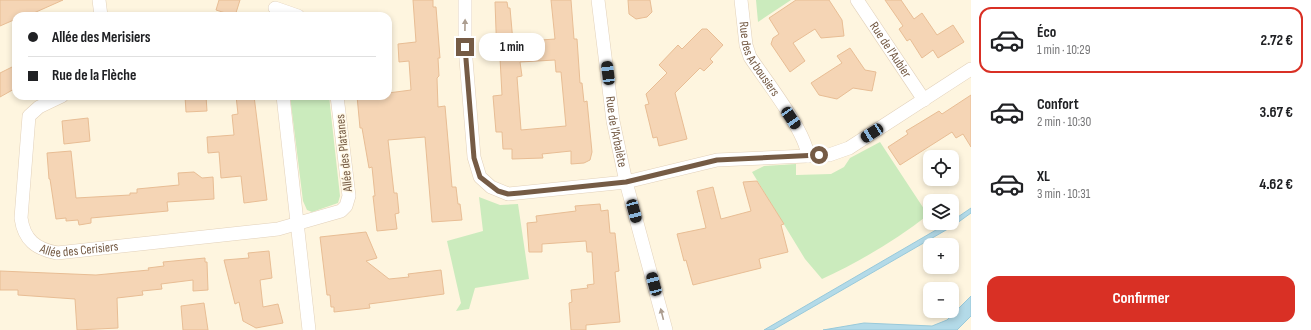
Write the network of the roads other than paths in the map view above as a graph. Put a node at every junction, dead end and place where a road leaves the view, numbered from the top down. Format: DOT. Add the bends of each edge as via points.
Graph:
graph roads {
  1 [pos="99,0"];
  2 [pos="465,0"];
  3 [pos="598,0"];
  4 [pos="741,0"];
  5 [pos="857,0"];
  6 [pos="276,8"];
  7 [pos="100,12"];
  8 [pos="287,12"];
  9 [pos="971,69"];
  10 [pos="54,100"];
  11 [pos="283,100"];
  12 [pos="337,100"];
  13 [pos="924,100"];
  14 [pos="808,156"];
  15 [pos="626,182"];
  16 [pos="297,224"];
  17 [pos="309,330"];
  18 [pos="666,330"];
  1 -- 7 [label="street"];
  15 -- 2 [label="street, one-way" via="508,194 491,187 480,177 474,158 471,126 465,47"];
  3 -- 15 [label="street, Rue de l’Arbalète" via="613,121"];
  4 -- 14 [label="street, Rue des Arbousiers" via="750,58 799,130 807,146"];
  5 -- 13 [label="street, Rue de l'Aubier"];
  6 -- 8 [label="street"];
  9 -- 13 [label="street"];
  10 -- 16 [label="street, Allée des Cerisiers" via="33,111 27,123 21,218 22,228 35,247 57,253 278,229"];
  11 -- 16 [label="street"];
  12 -- 16 [label="street, Allée des Platanes" via="349,196 346,206 341,211"];
  13 -- 14 [label="street" via="849,148 829,155"];
  14 -- 15 [label="street" via="717,160"];
  18 -- 15 [label="street, Rue de l’Arbalète, one-way"];
  16 -- 17 [label="street"];
}
